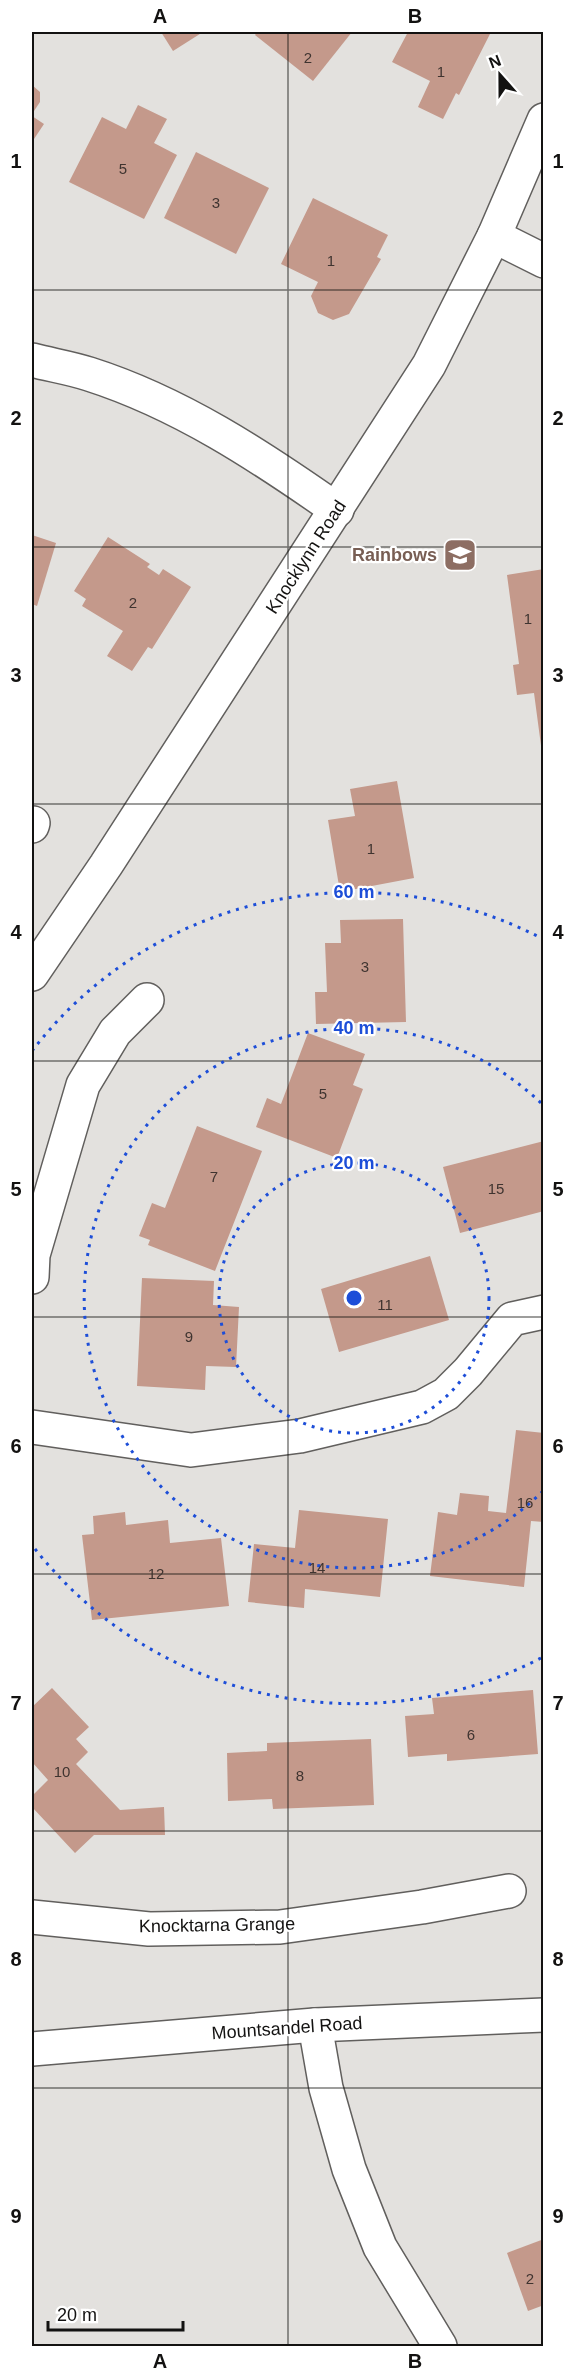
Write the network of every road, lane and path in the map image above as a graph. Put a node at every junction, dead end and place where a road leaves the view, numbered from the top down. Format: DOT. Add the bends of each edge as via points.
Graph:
graph roads {
  1 [pos="543,120"];
  2 [pos="494,236"];
  3 [pos="543,261"];
  4 [pos="32,360"];
  5 [pos="337,510"];
  6 [pos="32,974"];
  7 [pos="147,1000"];
  8 [pos="32,1277"];
  9 [pos="543,1312"];
  10 [pos="32,1427"];
  11 [pos="509,1891"];
  12 [pos="32,1917"];
  13 [pos="543,2015"];
  14 [pos="315,2025"];
  15 [pos="32,2049"];
  16 [pos="440,2346"];
  1 -- 2 [label="street, Knocklynn Road"];
  2 -- 3 [label="street"];
  2 -- 5 [label="street, Knocklynn Road" via="429,365"];
  4 -- 5 [label="street" via="90,374 188,415"];
  5 -- 6 [label="street, Knocklynn Road"];
  7 -- 8 [label="street" via="115,1032 83,1084 33,1255"];
  9 -- 10 [label="street" via="512,1320 446,1394 422,1407 300,1437 191,1450"];
  11 -- 12 [label="street, Knocktarna Grange" via="280,1927 149,1929"];
  13 -- 14 [label="street, Mountsandel Road"];
  14 -- 15 [label="street, Mountsandel Road"];
  14 -- 16 [label="street" via="326,2088 352,2179 380,2247"];
}
